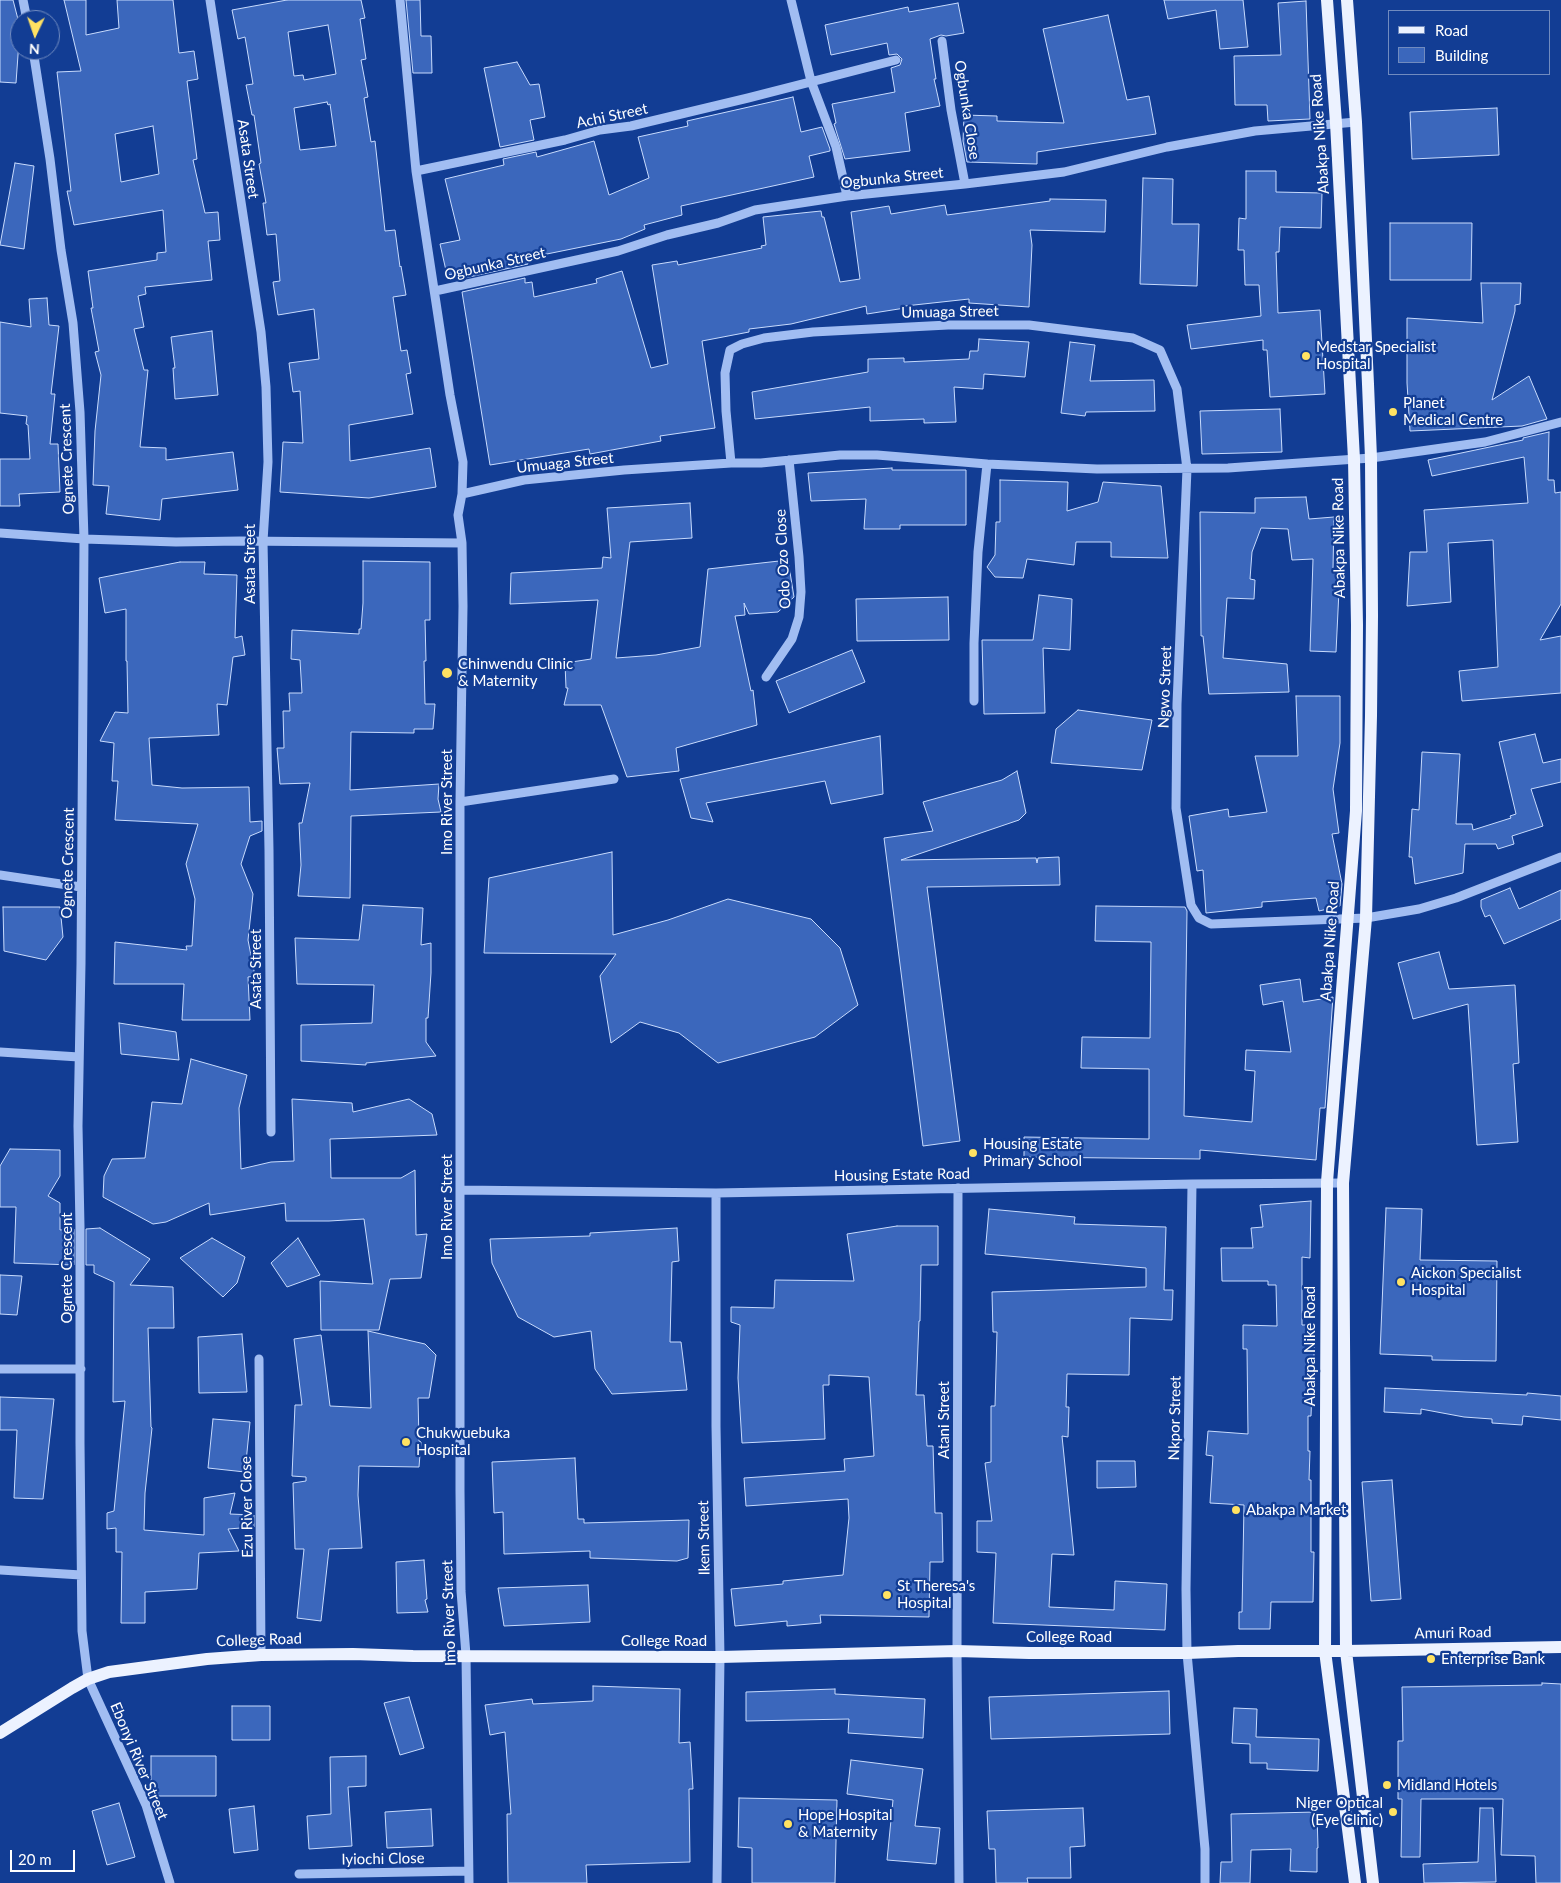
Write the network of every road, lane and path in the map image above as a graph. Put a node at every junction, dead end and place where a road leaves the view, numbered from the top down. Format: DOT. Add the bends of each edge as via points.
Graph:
graph roads {
  1 [pos="210,0"];
  2 [pos="400,0"];
  3 [pos="791,0"];
  4 [pos="1327,0"];
  5 [pos="1347,0"];
  6 [pos="942,41"];
  7 [pos="35,60"];
  8 [pos="896,60"];
  9 [pos="811,80"];
  10 [pos="1356,122"];
  11 [pos="1336,123"];
  12 [pos="416,172"];
  13 [pos="965,184"];
  14 [pos="847,196"];
  15 [pos="435,291"];
  16 [pos="1561,422"];
  17 [pos="1354,458"];
  18 [pos="1371,458"];
  19 [pos="789,460"];
  20 [pos="731,463"];
  21 [pos="987,464"];
  22 [pos="1187,469"];
  23 [pos="462,494"];
  24 [pos="0,533"];
  25 [pos="84,540"];
  26 [pos="263,541"];
  27 [pos="462,543"];
  28 [pos="766,677"];
  29 [pos="974,701"];
  30 [pos="614,779"];
  31 [pos="460,802"];
  32 [pos="1561,857"];
  33 [pos="0,875"];
  34 [pos="81,887"];
  35 [pos="1366,918"];
  36 [pos="1348,919"];
  37 [pos="0,1052"];
  38 [pos="79,1057"];
  39 [pos="271,1132"];
  40 [pos="1327,1182"];
  41 [pos="1343,1183"];
  42 [pos="1192,1184"];
  43 [pos="958,1188"];
  44 [pos="461,1190"];
  45 [pos="716,1193"];
  46 [pos="260,1359"];
  47 [pos="0,1369"];
  48 [pos="81,1369"];
  49 [pos="0,1570"];
  50 [pos="81,1575"];
  51 [pos="1561,1647"];
  52 [pos="957,1651"];
  53 [pos="1325,1651"];
  54 [pos="1346,1651"];
  55 [pos="1187,1654"];
  56 [pos="261,1655"];
  57 [pos="466,1655"];
  58 [pos="720,1657"];
  59 [pos="88,1679"];
  60 [pos="0,1733"];
  61 [pos="468,1871"];
  62 [pos="298,1874"];
  63 [pos="170,1883"];
  64 [pos="469,1883"];
  65 [pos="717,1883"];
  66 [pos="959,1883"];
  67 [pos="1205,1883"];
  68 [pos="1355,1883"];
  69 [pos="1373,1883"];
  1 -- 26 [label="street, Asata Street" via="266,387 268,462"];
  2 -- 12 [label="street, Imo River Street"];
  3 -- 9 [label="street"];
  4 -- 11 [label="main road, Abakpa Nike Road"];
  5 -- 10 [label="main road"];
  6 -- 13 [label="street, Ogbunka Close"];
  7 -- 25 [label="street, Ognete Crescent" via="73,323"];
  8 -- 9 [label="street, Achi Street"];
  9 -- 12 [label="street, Achi Street" via="631,126 600,130"];
  9 -- 14 [label="street" via="836,147"];
  10 -- 11 [label="street, Ogbunka Street"];
  10 -- 18 [label="main road"];
  11 -- 13 [label="street, Ogbunka Street" via="1255,131 1166,146 1064,172"];
  11 -- 17 [label="main road, Abakpa Nike Road"];
  12 -- 15 [label="street, Imo River Street"];
  13 -- 14 [label="street, Ogbunka Street"];
  14 -- 15 [label="street, Ogbunka Street" via="755,210 618,251"];
  15 -- 23 [label="street, Imo River Street" via="463,462"];
  16 -- 18 [label="street, Umuaga Street" via="1485,442"];
  17 -- 18 [label="street, Umuaga Street"];
  17 -- 22 [label="street, Umuaga Street"];
  17 -- 36 [label="main road, Abakpa Nike Road" via="1356,811"];
  18 -- 35 [label="main road" via="1372,716"];
  19 -- 20 [label="street, Umuaga Street"];
  19 -- 21 [label="street, Umuaga Street" via="877,455"];
  19 -- 28 [label="street, Odo Ozo Close" via="801,592 799,617 792,639"];
  20 -- 22 [label="street, Umuaga Street" via="725,373 730,350 742,344 813,332 948,324 1029,324 1133,338 1160,350 1177,389"];
  20 -- 23 [label="street, Umuaga Street" via="524,480"];
  21 -- 22 [label="street, Umuaga Street"];
  21 -- 29 [label="street" via="978,552"];
  22 -- 36 [label="street, Ngwo Street" via="1176,808 1191,905 1199,918 1211,924"];
  23 -- 27 [label="street, Imo River Street" via="458,515"];
  24 -- 25 [label="street"];
  25 -- 26 [label="street"];
  25 -- 34 [label="street, Ognete Crescent"];
  26 -- 27 [label="street"];
  26 -- 39 [label="street, Asata Street"];
  27 -- 31 [label="street, Imo River Street"];
  30 -- 31 [label="street"];
  31 -- 44 [label="street, Imo River Street"];
  32 -- 35 [label="street" via="1456,898 1419,909"];
  33 -- 34 [label="street"];
  34 -- 38 [label="street, Ognete Crescent"];
  35 -- 36 [label="street"];
  35 -- 41 [label="main road"];
  36 -- 40 [label="main road, Abakpa Nike Road"];
  37 -- 38 [label="street"];
  38 -- 48 [label="street, Ognete Crescent"];
  40 -- 41 [label="street, Housing Estate Road"];
  40 -- 42 [label="street, Housing Estate Road"];
  40 -- 53 [label="main road, Abakpa Nike Road"];
  41 -- 54 [label="main road"];
  42 -- 43 [label="street, Housing Estate Road"];
  42 -- 55 [label="street, Nkpor Street"];
  43 -- 45 [label="street, Housing Estate Road"];
  43 -- 52 [label="street, Atani Street"];
  44 -- 45 [label="street, Housing Estate Road"];
  44 -- 57 [label="street, Imo River Street" via="461,1582"];
  45 -- 58 [label="street, Ikem Street"];
  46 -- 56 [label="street, Ezu River Close"];
  47 -- 48 [label="street"];
  48 -- 50 [label="street, Ognete Crescent"];
  49 -- 50 [label="street"];
  50 -- 59 [label="street, Ognete Crescent" via="82,1631"];
  51 -- 54 [label="main road, Amuri Road"];
  52 -- 55 [label="main road, College Road"];
  52 -- 58 [label="main road, College Road"];
  52 -- 66 [label="street, Atani Street"];
  53 -- 54 [label="main road, College Road"];
  53 -- 55 [label="main road, College Road"];
  53 -- 68 [label="main road, Abakpa Nike Road"];
  54 -- 69 [label="main road"];
  55 -- 67 [label="street, Nkpor Street" via="1205,1849"];
  56 -- 57 [label="main road, College Road"];
  56 -- 59 [label="main road, College Road" via="160,1664 109,1672"];
  57 -- 58 [label="main road, College Road"];
  57 -- 61 [label="street, Imo River Street"];
  58 -- 65 [label="street, Ikem Street"];
  59 -- 60 [label="main road, College Road"];
  59 -- 63 [label="street, Ebonyi River Street" via="146,1805"];
  61 -- 62 [label="street, Iyiochi Close"];
  61 -- 64 [label="street, Imo River Street"];
}
